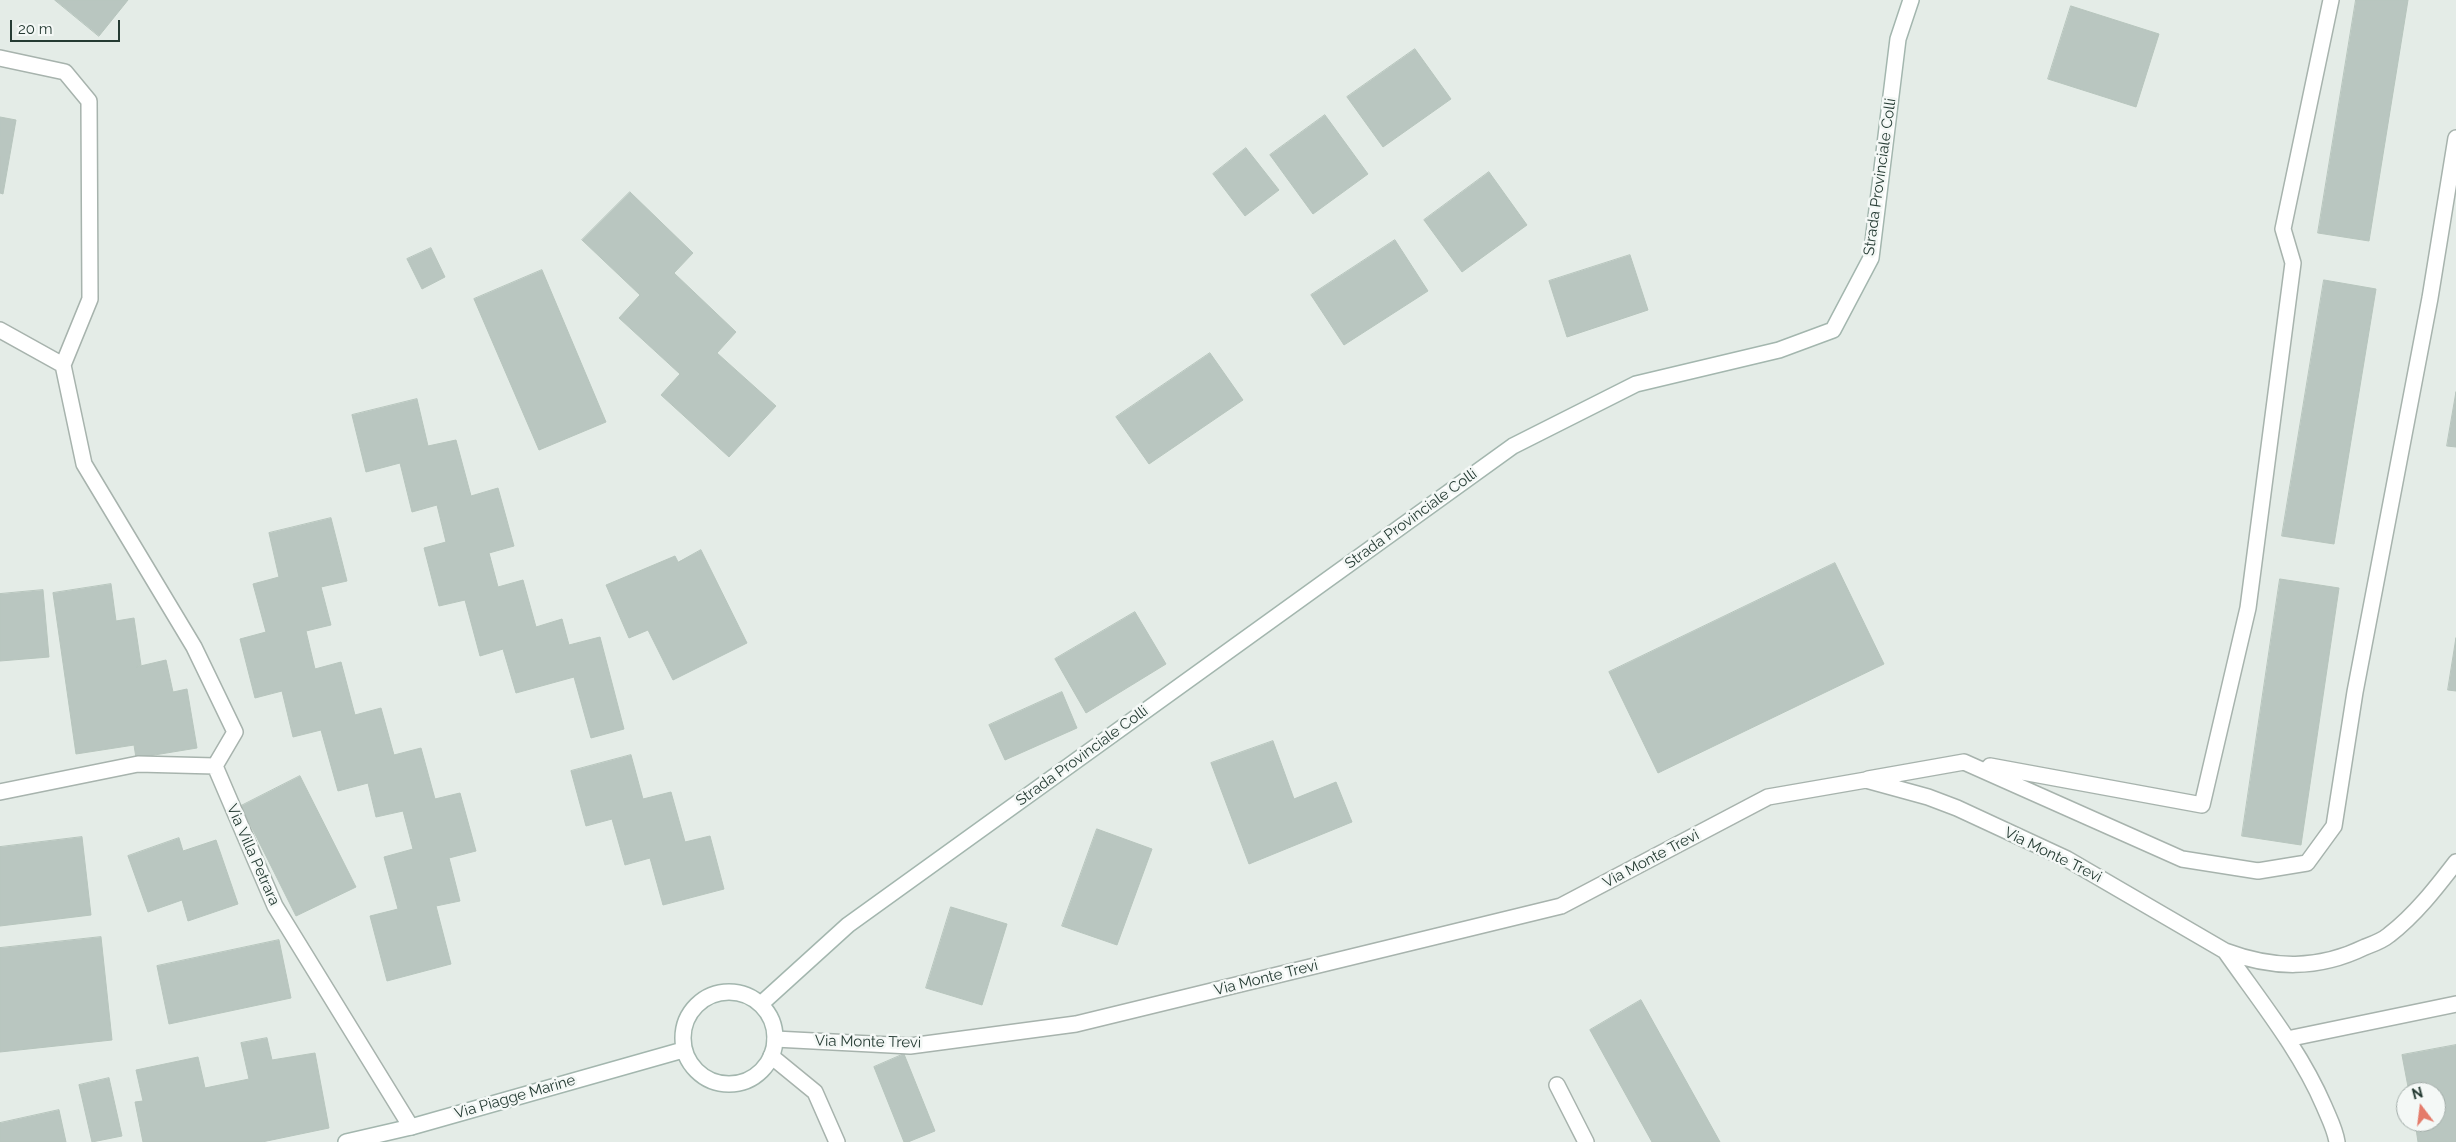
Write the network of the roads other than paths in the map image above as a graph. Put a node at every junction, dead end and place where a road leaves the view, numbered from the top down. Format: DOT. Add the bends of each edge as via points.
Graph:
graph roads {
  1 [pos="1910,0"];
  2 [pos="2331,0"];
  3 [pos="0,58"];
  4 [pos="2456,138"];
  5 [pos="0,330"];
  6 [pos="63,365"];
  7 [pos="1964,762"];
  8 [pos="215,766"];
  9 [pos="0,792"];
  10 [pos="1768,797"];
  11 [pos="2456,862"];
  12 [pos="2225,951"];
  13 [pos="762,1003"];
  14 [pos="2456,1004"];
  15 [pos="775,1039"];
  16 [pos="2287,1039"];
  17 [pos="683,1050"];
  18 [pos="772,1056"];
  19 [pos="1557,1085"];
  20 [pos="411,1127"];
  21 [pos="346,1142"];
  22 [pos="836,1142"];
  23 [pos="1586,1142"];
  24 [pos="2337,1142"];
  1 -- 13 [label="street, Strada Provinciale Colli" via="1898,39 1871,258 1833,330 1779,350 1636,384 1513,446 848,925"];
  2 -- 7 [label="street" via="2284,229 2293,264 2248,608 2202,805"];
  3 -- 6 [label="street" via="65,72 89,101 90,299"];
  4 -- 7 [label="street" via="2428,308 2355,692 2334,826 2307,864 2258,871 2182,859"];
  5 -- 6 [label="street"];
  6 -- 8 [label="street" via="84,464 194,647 235,732"];
  7 -- 10 [label="street"];
  8 -- 9 [label="street" via="138,764"];
  8 -- 20 [label="street, Via Villa Petrara" via="275,906"];
  10 -- 12 [label="street, Via Monte Trevi" via="1866,780 1928,797 2067,859"];
  10 -- 15 [label="street, Via Monte Trevi" via="1561,906 1076,1024 910,1046"];
  11 -- 12 [label="street, Via Monte Trevi" via="2427,898 2388,936 2352,954 2315,964 2281,964 2252,961"];
  12 -- 16 [label="street"];
  13 -- 15 [label="street" via="772,1022"];
  13 -- 17 [label="street" via="746,994 729,991 713,994 697,1003 686,1017 682,1029"];
  14 -- 16 [label="street"];
  15 -- 18 [label="street"];
  16 -- 24 [label="street" via="2317,1090"];
  17 -- 18 [label="street" via="697,1073 711,1082 729,1085 747,1081 761,1072"];
  17 -- 20 [label="street, Via Piagge Marine"];
  18 -- 22 [label="street" via="816,1092"];
  19 -- 23 [label="street"];
  20 -- 21 [label="street, Via Piagge Marine"];
}
